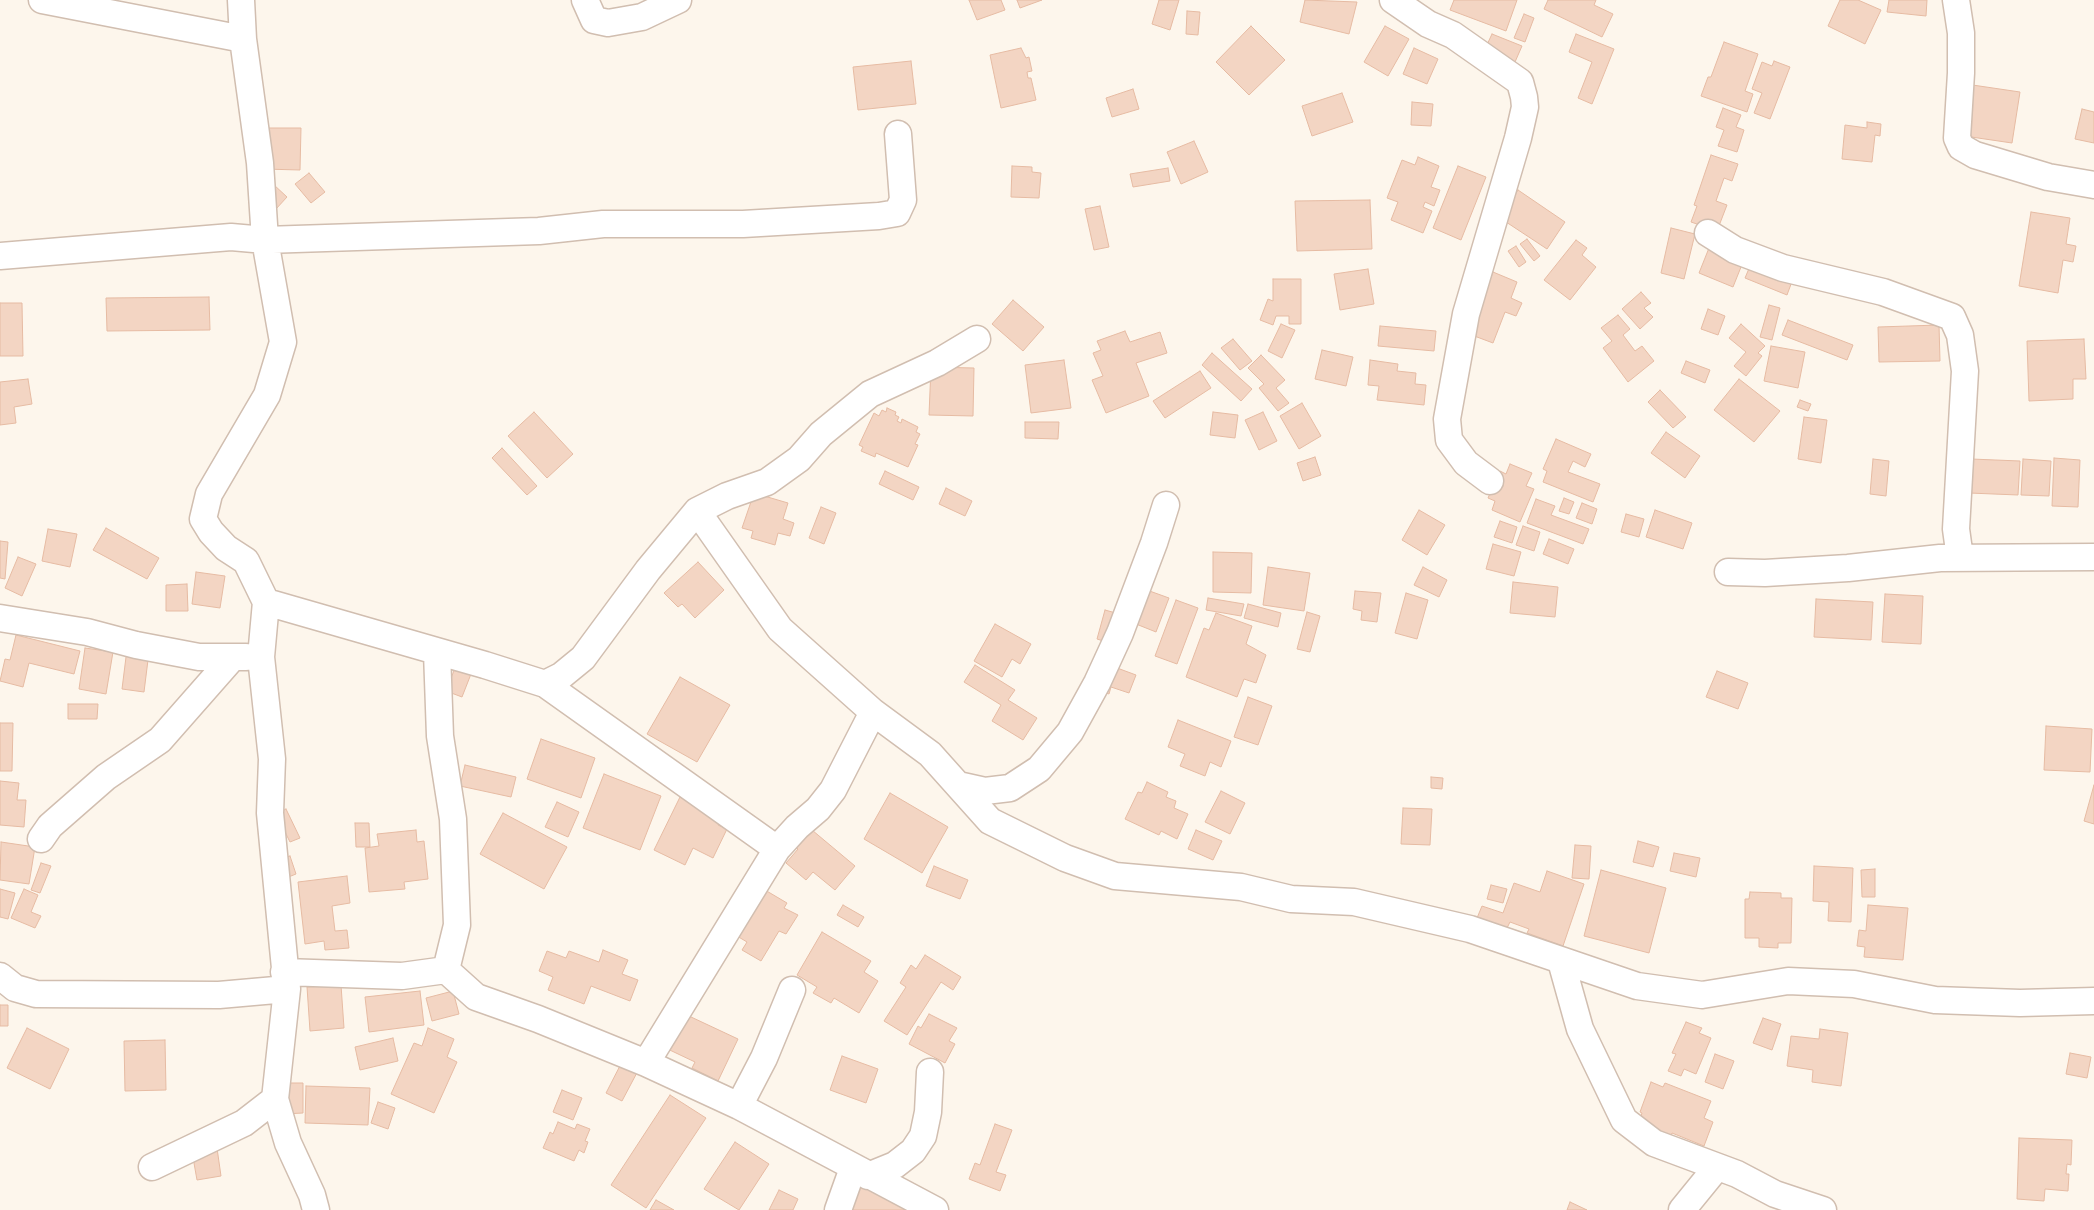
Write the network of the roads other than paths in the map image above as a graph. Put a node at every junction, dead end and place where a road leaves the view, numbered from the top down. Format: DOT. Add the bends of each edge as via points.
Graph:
graph roads {
  1 [pos="42,0"];
  2 [pos="241,0"];
  3 [pos="585,0"];
  4 [pos="678,0"];
  5 [pos="1393,0"];
  6 [pos="1956,0"];
  7 [pos="243,40"];
  8 [pos="898,134"];
  9 [pos="2094,185"];
  10 [pos="1708,233"];
  11 [pos="265,240"];
  12 [pos="0,256"];
  13 [pos="977,339"];
  14 [pos="1490,481"];
  15 [pos="1166,505"];
  16 [pos="697,511"];
  17 [pos="1960,558"];
  18 [pos="2094,558"];
  19 [pos="1728,572"];
  20 [pos="266,602"];
  21 [pos="0,618"];
  22 [pos="437,652"];
  23 [pos="233,657"];
  24 [pos="261,657"];
  25 [pos="545,684"];
  26 [pos="873,712"];
  27 [pos="958,785"];
  28 [pos="41,839"];
  29 [pos="777,848"];
  30 [pos="1561,961"];
  31 [pos="446,970"];
  32 [pos="0,976"];
  33 [pos="285,980"];
  34 [pos="792,990"];
  35 [pos="2094,1001"];
  36 [pos="646,1063"];
  37 [pos="930,1072"];
  38 [pos="275,1098"];
  39 [pos="738,1106"];
  40 [pos="152,1167"];
  41 [pos="1717,1167"];
  42 [pos="860,1172"];
  43 [pos="316,1210"];
  44 [pos="838,1210"];
  45 [pos="936,1210"];
  46 [pos="1682,1210"];
  47 [pos="1823,1210"];
  1 -- 7 [label="street"];
  2 -- 7 [label="street"];
  3 -- 4 [label="street" via="594,20 608,23 642,17"];
  5 -- 14 [label="street" via="1428,24 1453,35 1520,82 1524,97 1518,138 1466,314 1446,418 1449,440 1466,463"];
  6 -- 9 [label="street" via="1961,74 1957,138 1961,147 1975,155 2039,174"];
  7 -- 11 [label="street" via="260,163"];
  8 -- 11 [label="street" via="903,200 896,213 880,216 743,224 603,224 539,231"];
  10 -- 17 [label="street" via="1735,250 1783,268 1883,292 1952,317 1960,335 1965,371 1956,529"];
  11 -- 12 [label="street" via="231,237"];
  11 -- 20 [label="street" via="283,342 267,395 209,494 203,519 226,548 246,561"];
  13 -- 16 [label="street" via="937,364 870,394 822,434 799,459 767,482"];
  15 -- 27 [label="street" via="1120,633 1070,732 1039,769 1010,788 984,791"];
  16 -- 25 [label="street" via="648,570 583,658"];
  16 -- 26 [label="street" via="780,629"];
  17 -- 18 [label="street"];
  17 -- 19 [label="street" via="1848,568"];
  20 -- 22 [label="street"];
  20 -- 24 [label="street"];
  21 -- 23 [label="street" via="87,632 199,657"];
  22 -- 25 [label="street"];
  22 -- 31 [label="street" via="440,736 453,819 457,925"];
  23 -- 24 [label="street"];
  23 -- 28 [label="street" via="160,740 106,777 50,826"];
  24 -- 33 [label="street" via="272,759 270,813"];
  25 -- 29 [label="street"];
  26 -- 27 [label="street" via="930,754"];
  26 -- 29 [label="street" via="832,790 818,809"];
  27 -- 30 [label="street" via="990,821 1065,858 1114,876 1241,887 1291,899 1354,902 1470,929"];
  29 -- 36 [label="street"];
  30 -- 35 [label="street" via="1638,986 1702,995 1788,981 1854,984 1934,1000"];
  30 -- 41 [label="street" via="1580,1029 1624,1120 1654,1144"];
  31 -- 33 [label="street" via="402,976"];
  31 -- 36 [label="street" via="476,997 538,1018"];
  32 -- 33 [label="street" via="15,988 36,994 219,995"];
  33 -- 38 [label="street"];
  34 -- 39 [label="street" via="764,1058"];
  36 -- 39 [label="street"];
  37 -- 42 [label="street" via="923,1136 912,1151 895,1165"];
  38 -- 40 [label="street" via="244,1123"];
  38 -- 43 [label="street" via="288,1144"];
  39 -- 42 [label="street"];
  41 -- 46 [label="street"];
  41 -- 47 [label="street" via="1738,1174 1775,1194"];
  42 -- 44 [label="street"];
  42 -- 45 [label="street"];
}
